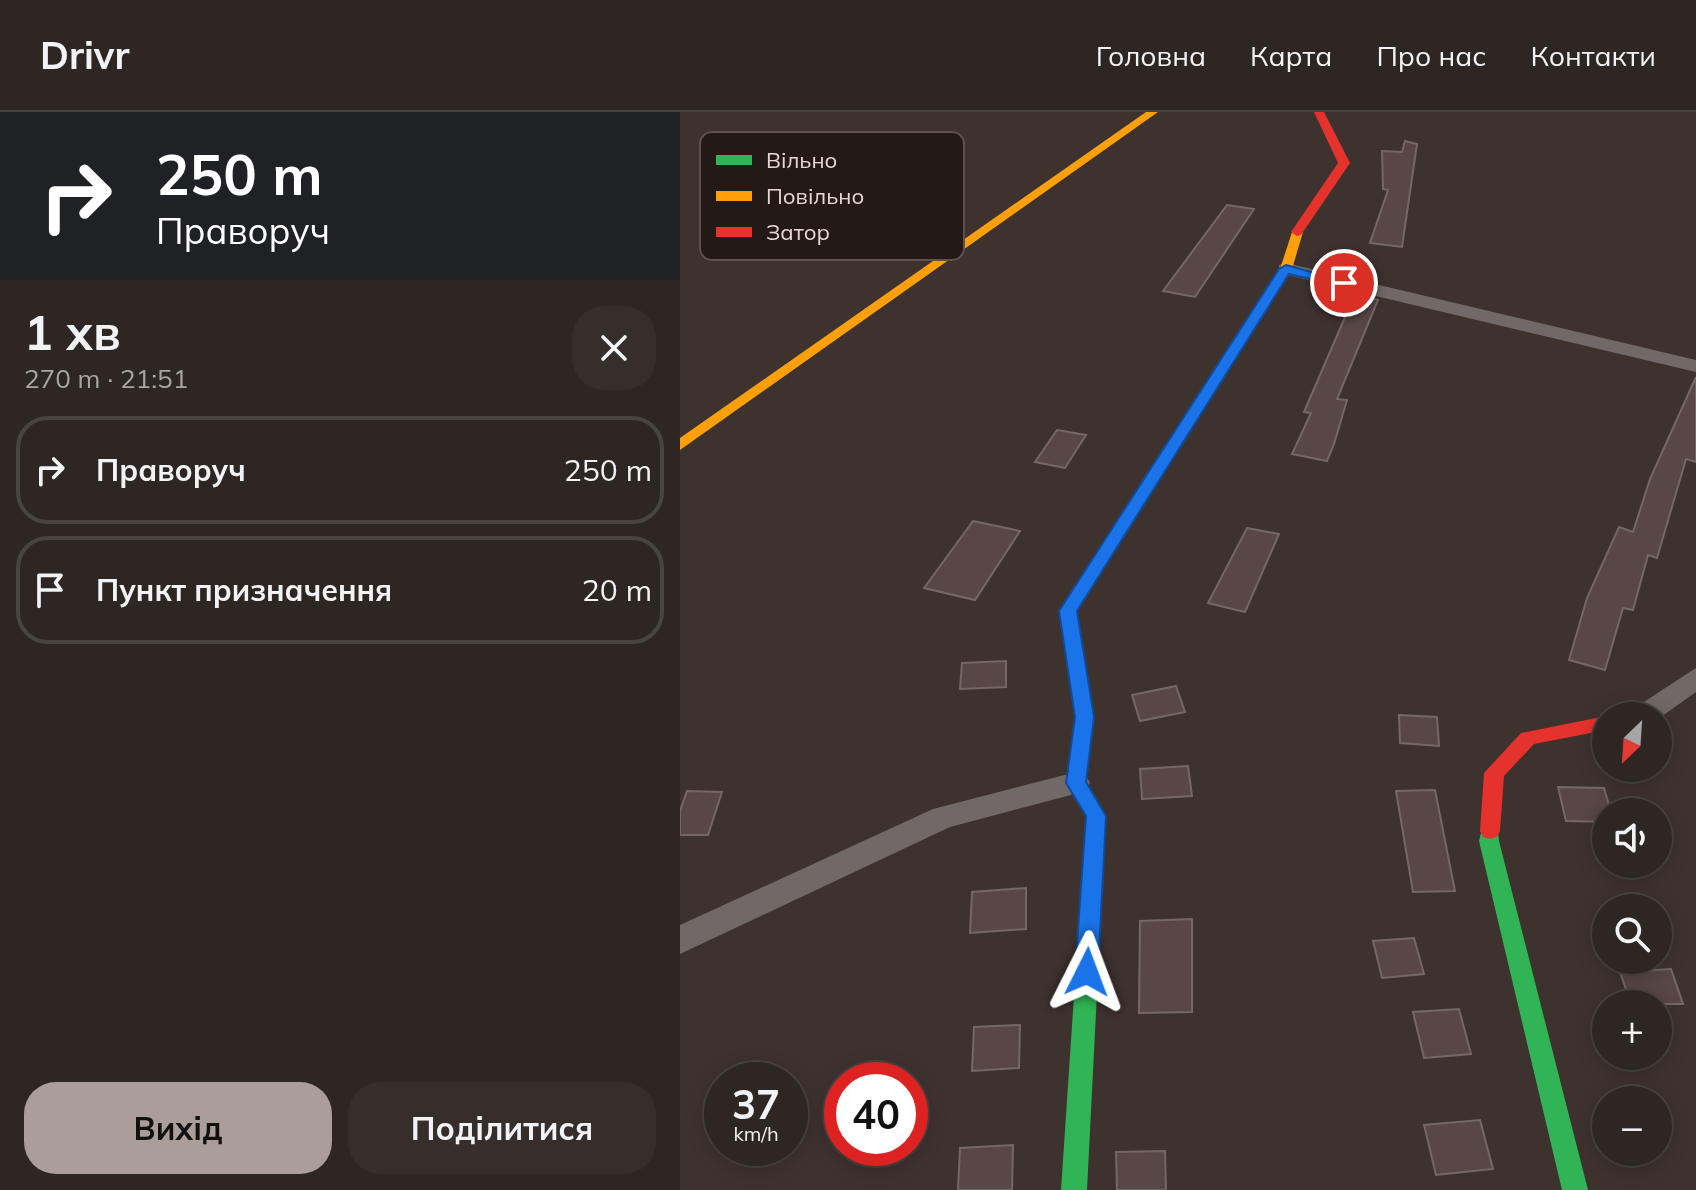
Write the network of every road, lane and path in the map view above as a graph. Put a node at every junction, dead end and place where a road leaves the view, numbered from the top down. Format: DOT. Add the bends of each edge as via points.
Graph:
graph roads {
  1 [pos="1153,112"];
  2 [pos="1319,112"];
  3 [pos="964,245"];
  4 [pos="943,260"];
  5 [pos="1286,269"];
  6 [pos="1696,366"];
  7 [pos="680,445"];
  8 [pos="1696,678"];
  9 [pos="1663,702"];
  10 [pos="1592,726"];
  11 [pos="1076,783"];
  12 [pos="680,940"];
  13 [pos="1074,1190"];
  14 [pos="1575,1190"];
  1 -- 3 [label="street"];
  2 -- 5 [label="street" via="1344,163 1297,232"];
  4 -- 7 [label="street"];
  5 -- 6 [label="street"];
  5 -- 11 [label="street" via="1068,611 1085,717"];
  8 -- 9 [label="street"];
  10 -- 14 [label="street" via="1528,738 1494,773 1489,841"];
  11 -- 12 [label="street" via="943,817"];
  11 -- 13 [label="street" via="1096,816"];
}
